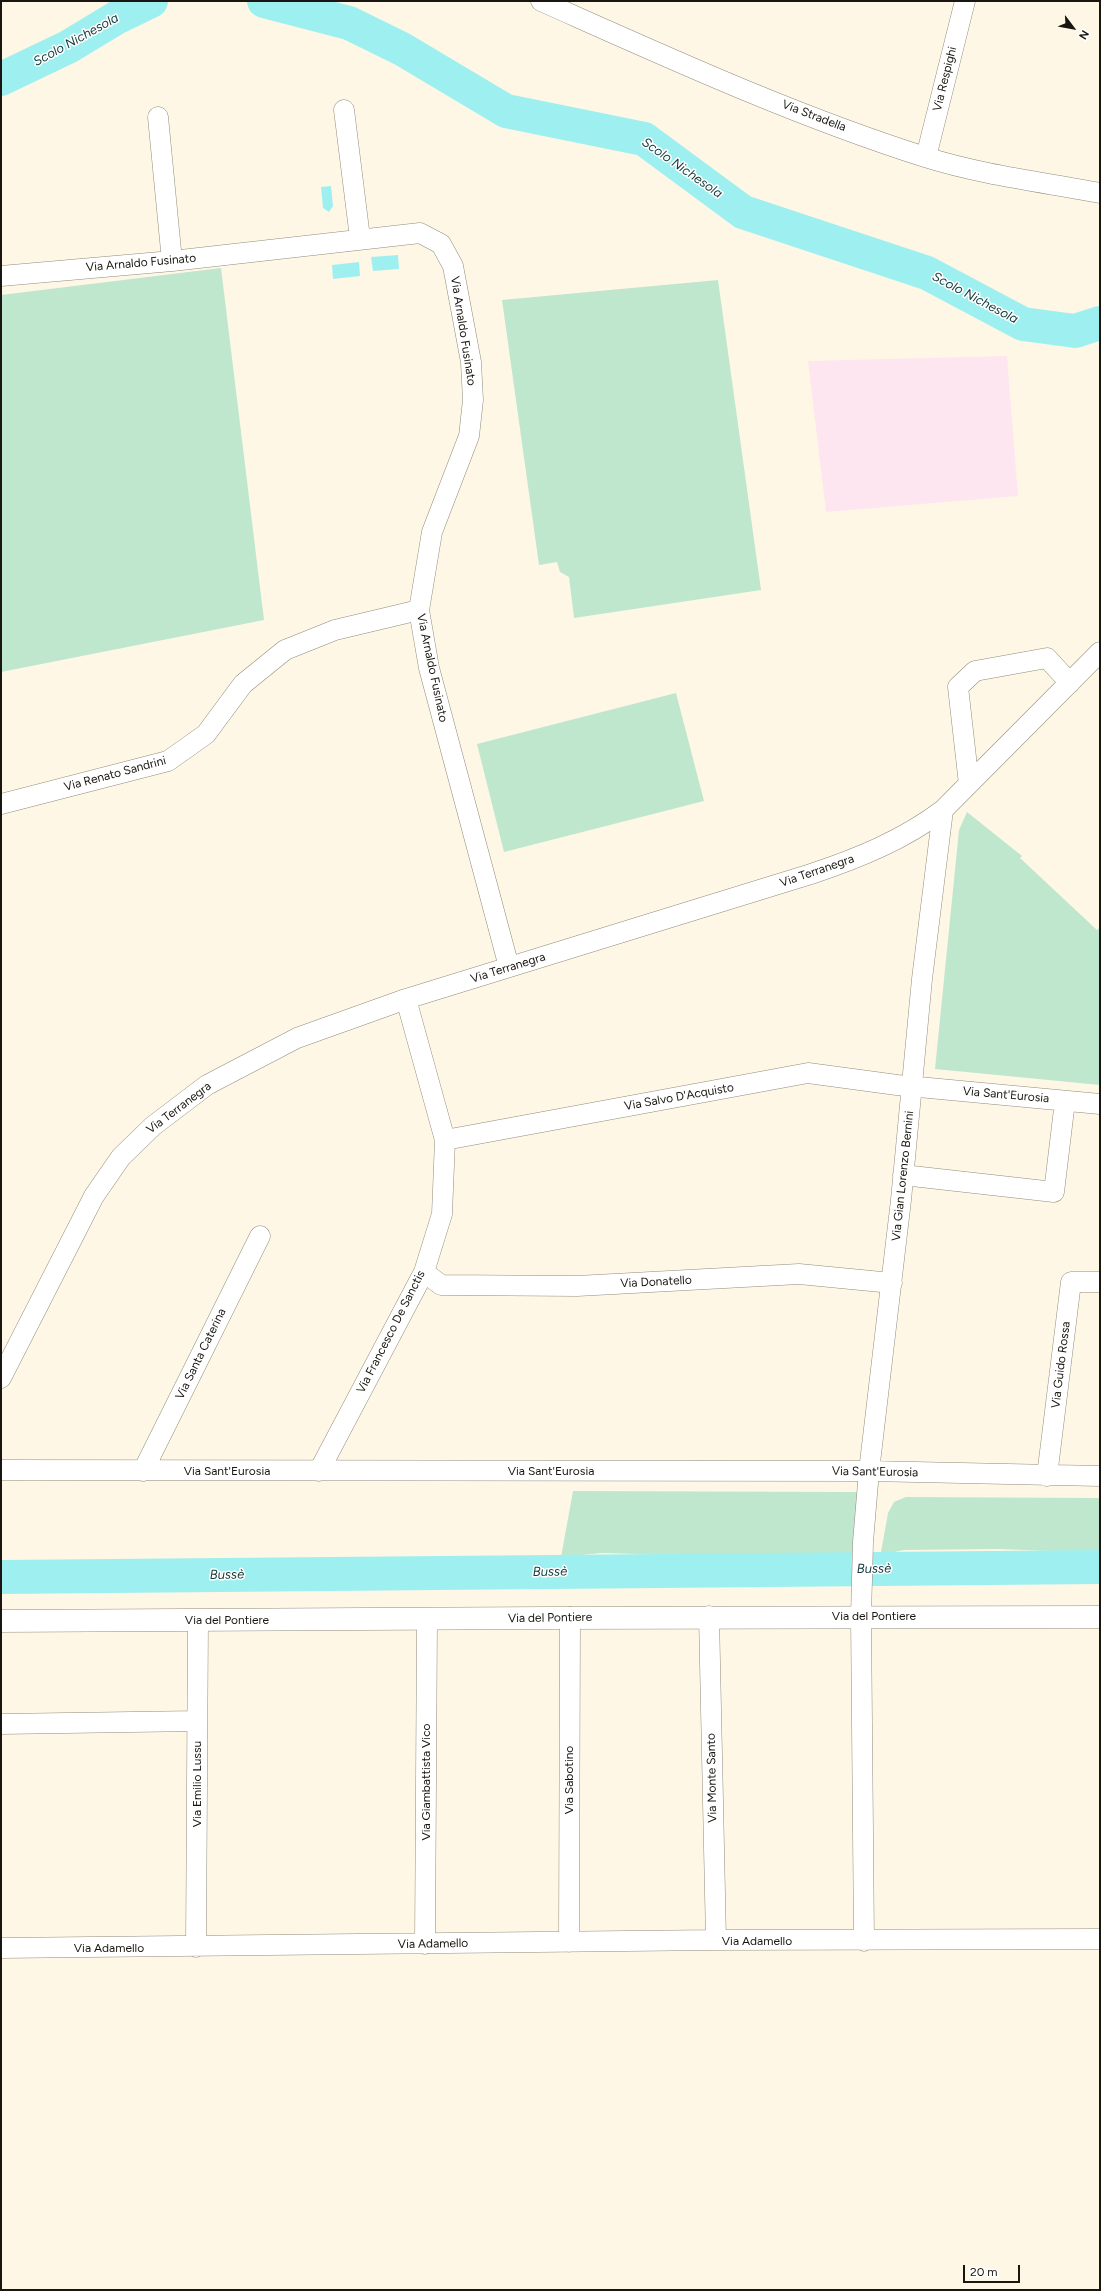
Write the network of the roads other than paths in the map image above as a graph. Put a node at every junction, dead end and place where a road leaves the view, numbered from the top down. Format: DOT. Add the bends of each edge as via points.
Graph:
graph roads {
  1 [pos="965,1"];
  2 [pos="550,3"];
  3 [pos="344,110"];
  4 [pos="158,117"];
  5 [pos="926,157"];
  6 [pos="1100,193"];
  7 [pos="360,238"];
  8 [pos="172,261"];
  9 [pos="1,276"];
  10 [pos="419,610"];
  11 [pos="1100,652"];
  12 [pos="1070,683"];
  13 [pos="969,784"];
  14 [pos="1,804"];
  15 [pos="943,810"];
  16 [pos="510,967"];
  17 [pos="406,999"];
  18 [pos="913,1087"];
  19 [pos="1065,1101"];
  20 [pos="1100,1104"];
  21 [pos="445,1140"];
  22 [pos="903,1175"];
  23 [pos="260,1236"];
  24 [pos="424,1272"];
  25 [pos="1100,1282"];
  26 [pos="892,1283"];
  27 [pos="1,1378"];
  28 [pos="1,1470"];
  29 [pos="143,1471"];
  30 [pos="319,1471"];
  31 [pos="869,1471"];
  32 [pos="1047,1476"];
  33 [pos="1100,1476"];
  34 [pos="861,1610"];
  35 [pos="708,1616"];
  36 [pos="570,1617"];
  37 [pos="1100,1617"];
  38 [pos="198,1620"];
  39 [pos="427,1620"];
  40 [pos="1,1621"];
  41 [pos="198,1721"];
  42 [pos="1,1724"];
  43 [pos="1100,1939"];
  44 [pos="716,1940"];
  45 [pos="864,1941"];
  46 [pos="570,1942"];
  47 [pos="425,1944"];
  48 [pos="196,1947"];
  49 [pos="1,1948"];
  1 -- 5 [label="street, Via Respighi"];
  2 -- 5 [label="street, Via Stradella" via="698,71"];
  3 -- 7 [label="street"];
  4 -- 8 [label="street"];
  5 -- 6 [label="street, Via Stradella" via="980,172"];
  7 -- 8 [label="street, Via Arnaldo Fusinato"];
  7 -- 10 [label="street, Via Arnaldo Fusinato" via="420,233 441,244 453,266 471,362 474,400 469,436 432,532"];
  8 -- 9 [label="street, Via Arnaldo Fusinato"];
  10 -- 14 [label="street, Via Renato Sandrini" via="335,630 285,650 242,684 206,734 168,762"];
  10 -- 16 [label="street, Via Arnaldo Fusinato" via="429,668"];
  11 -- 12 [label="street, Via Terranegra"];
  12 -- 13 [label="street, Via Terranegra"];
  12 -- 13 [label="street" via="1047,658 975,671 958,687"];
  13 -- 15 [label="street, Via Terranegra"];
  15 -- 16 [label="street, Via Terranegra" via="917,829 854,859"];
  15 -- 18 [label="street, Via Gian Lorenzo Bernini" via="922,979"];
  16 -- 17 [label="street, Via Terranegra"];
  17 -- 21 [label="street, Via Francesco De Sanctis"];
  17 -- 27 [label="street, Via Terranegra" via="297,1038 207,1085 153,1126 120,1157 94,1196"];
  18 -- 19 [label="street, Via Sant'Eurosia"];
  18 -- 21 [label="street, Via Salvo D'Acquisto" via="808,1073"];
  18 -- 22 [label="street, Via Gian Lorenzo Bernini"];
  19 -- 20 [label="street, Via Sant'Eurosia"];
  19 -- 22 [label="street" via="1054,1192"];
  21 -- 24 [label="street, Via Francesco De Sanctis" via="442,1214"];
  22 -- 26 [label="street, Via Gian Lorenzo Bernini"];
  23 -- 29 [label="street, Via Santa Caterina"];
  24 -- 26 [label="street, Via Donatello" via="440,1285 577,1286 799,1274"];
  24 -- 30 [label="street, Via Francesco De Sanctis"];
  25 -- 32 [label="street, Via Guido Rossa" via="1071,1282"];
  26 -- 31 [label="street, Via Gian Lorenzo Bernini"];
  28 -- 29 [label="street, Via Sant'Eurosia"];
  29 -- 30 [label="street, Via Sant'Eurosia"];
  30 -- 31 [label="street, Via Sant'Eurosia"];
  31 -- 32 [label="street, Via Sant'Eurosia"];
  31 -- 34 [label="street, Via Gian Lorenzo Bernini"];
  32 -- 33 [label="street, Via Sant'Eurosia"];
  34 -- 35 [label="main road, Via del Pontiere"];
  34 -- 37 [label="main road, Via del Pontiere"];
  34 -- 45 [label="street"];
  35 -- 36 [label="main road, Via del Pontiere"];
  35 -- 44 [label="street, Via Monte Santo"];
  36 -- 39 [label="main road, Via del Pontiere"];
  36 -- 46 [label="street, Via Sabotino"];
  38 -- 39 [label="main road, Via del Pontiere"];
  38 -- 40 [label="main road, Via del Pontiere"];
  38 -- 41 [label="street, Via Emilio Lussu"];
  39 -- 47 [label="street, Via Giambattista Vico"];
  41 -- 42 [label="street"];
  41 -- 48 [label="street, Via Emilio Lussu"];
  43 -- 45 [label="street, Via Adamello"];
  44 -- 45 [label="street, Via Adamello"];
  44 -- 46 [label="street, Via Adamello"];
  46 -- 47 [label="street, Via Adamello"];
  47 -- 48 [label="street, Via Adamello"];
  48 -- 49 [label="street, Via Adamello"];
}
